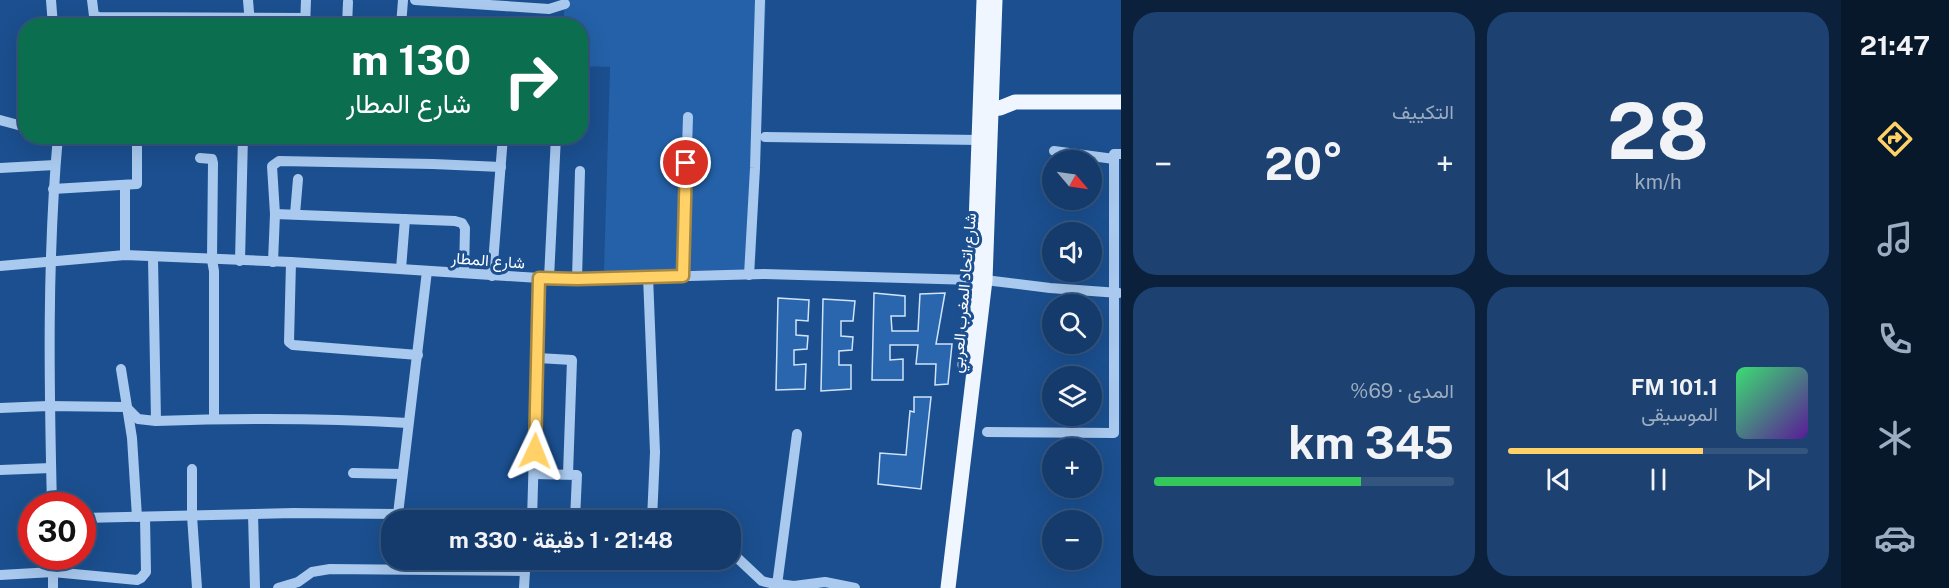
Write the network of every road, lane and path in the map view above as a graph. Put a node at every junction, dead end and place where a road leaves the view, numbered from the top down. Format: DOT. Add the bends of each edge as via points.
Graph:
graph roads {
  1 [pos="51,0"];
  2 [pos="92,0"];
  3 [pos="248,0"];
  4 [pos="306,0"];
  5 [pos="403,0"];
  6 [pos="415,0"];
  7 [pos="760,0"];
  8 [pos="984,0"];
  9 [pos="995,0"];
  10 [pos="348,2"];
  11 [pos="565,4"];
  12 [pos="52,18"];
  13 [pos="99,18"];
  14 [pos="250,18"];
  15 [pos="305,18"];
  16 [pos="347,18"];
  17 [pos="402,18"];
  18 [pos="986,91"];
  19 [pos="1015,102"];
  20 [pos="1121,102"];
  21 [pos="986,110"];
  22 [pos="687,117"];
  23 [pos="0,120"];
  24 [pos="18,125"];
  25 [pos="765,137"];
  26 [pos="980,140"];
  27 [pos="57,144"];
  28 [pos="137,144"];
  29 [pos="243,144"];
  30 [pos="502,144"];
  31 [pos="555,144"];
  32 [pos="1102,155"];
  33 [pos="1118,156"];
  34 [pos="200,158"];
  35 [pos="55,165"];
  36 [pos="501,167"];
  37 [pos="0,168"];
  38 [pos="580,171"];
  39 [pos="298,180"];
  40 [pos="125,185"];
  41 [pos="53,189"];
  42 [pos="275,214"];
  43 [pos="295,214"];
  44 [pos="405,219"];
  45 [pos="125,255"];
  46 [pos="153,258"];
  47 [pos="212,260"];
  48 [pos="240,261"];
  49 [pos="273,262"];
  50 [pos="291,262"];
  51 [pos="51,263"];
  52 [pos="0,266"];
  53 [pos="401,269"];
  54 [pos="427,271"];
  55 [pos="464,273"];
  56 [pos="749,275"];
  57 [pos="492,276"];
  58 [pos="648,276"];
  59 [pos="683,276"];
  60 [pos="544,278"];
  61 [pos="577,279"];
  62 [pos="980,280"];
  63 [pos="1118,293"];
  64 [pos="418,355"];
  65 [pos="538,358"];
  66 [pos="121,369"];
  67 [pos="48,406"];
  68 [pos="126,407"];
  69 [pos="0,408"];
  70 [pos="1118,408"];
  71 [pos="214,419"];
  72 [pos="156,421"];
  73 [pos="408,423"];
  74 [pos="987,432"];
  75 [pos="796,434"];
  76 [pos="51,468"];
  77 [pos="192,469"];
  78 [pos="0,470"];
  79 [pos="353,473"];
  80 [pos="402,474"];
  81 [pos="534,474"];
  82 [pos="568,474"];
  83 [pos="52,492"];
  84 [pos="399,510"];
  85 [pos="533,510"];
  86 [pos="575,510"];
  87 [pos="652,510"];
  88 [pos="253,514"];
  89 [pos="192,516"];
  90 [pos="141,517"];
  91 [pos="381,517"];
  92 [pos="96,518"];
  93 [pos="741,561"];
  94 [pos="381,568"];
  95 [pos="528,570"];
  96 [pos="53,572"];
  97 [pos="0,575"];
  98 [pos="298,585"];
  99 [pos="777,585"];
  100 [pos="53,588"];
  101 [pos="197,588"];
  102 [pos="255,588"];
  103 [pos="278,588"];
  104 [pos="524,588"];
  105 [pos="855,588"];
  106 [pos="938,588"];
  107 [pos="948,588"];
  1 -- 12 [label="street"];
  2 -- 13 [label="street" via="92,12"];
  3 -- 14 [label="street"];
  4 -- 15 [label="street"];
  5 -- 17 [label="street"];
  6 -- 11 [label="street" via="549,9"];
  7 -- 56 [label="street"];
  8 -- 18 [label="main road, شارع اتحاد المغرب العربي"];
  9 -- 18 [label="main road, شارع اتحاد المغرب العربي"];
  10 -- 16 [label="street"];
  18 -- 19 [label="main road"];
  18 -- 21 [label="main road, شارع اتحاد المغرب العربي"];
  19 -- 20 [label="main road"];
  19 -- 21 [label="main road"];
  21 -- 26 [label="main road, شارع اتحاد المغرب العربي"];
  21 -- 62 [label="main road, شارع اتحاد المغرب العربي"];
  22 -- 59 [label="street"];
  23 -- 24 [label="street"];
  25 -- 26 [label="street"];
  26 -- 62 [label="main road, شارع اتحاد المغرب العربي"];
  27 -- 35 [label="street"];
  28 -- 40 [label="street" via="137,184"];
  29 -- 48 [label="street"];
  30 -- 36 [label="street"];
  31 -- 60 [label="street"];
  32 -- 33 [label="street"];
  33 -- 63 [label="street"];
  34 -- 47 [label="street" via="209,157 213,163"];
  35 -- 37 [label="street"];
  35 -- 41 [label="street"];
  36 -- 42 [label="street" via="279,161 272,166"];
  36 -- 57 [label="street"];
  38 -- 61 [label="street"];
  39 -- 43 [label="street"];
  40 -- 41 [label="street"];
  40 -- 45 [label="street"];
  41 -- 51 [label="street"];
  42 -- 43 [label="street"];
  42 -- 49 [label="street"];
  43 -- 44 [label="street"];
  44 -- 53 [label="street"];
  44 -- 55 [label="street" via="464,224"];
  45 -- 46 [label="street, شارع المطار"];
  45 -- 51 [label="street, شارع المطار"];
  46 -- 47 [label="street, شارع المطار"];
  46 -- 72 [label="street"];
  47 -- 48 [label="street, شارع المطار"];
  47 -- 71 [label="street"];
  48 -- 49 [label="street, شارع المطار"];
  49 -- 50 [label="street, شارع المطار"];
  50 -- 53 [label="street, شارع المطار"];
  50 -- 64 [label="street" via="289,342 293,345"];
  51 -- 52 [label="street, شارع المطار"];
  51 -- 67 [label="street"];
  53 -- 54 [label="street, شارع المطار"];
  54 -- 55 [label="street, شارع المطار"];
  54 -- 64 [label="street"];
  55 -- 57 [label="street, شارع المطار"];
  56 -- 59 [label="street, شارع المطار"];
  56 -- 62 [label="street, شارع المطار"];
  57 -- 60 [label="street, شارع المطار"];
  58 -- 59 [label="street, شارع المطار"];
  58 -- 61 [label="street, شارع المطار"];
  58 -- 87 [label="street" via="655,452"];
  60 -- 61 [label="street, شارع المطار"];
  60 -- 65 [label="street"];
  62 -- 63 [label="street, شارع المطار"];
  62 -- 106 [label="main road, شارع اتحاد المغرب العربي"];
  62 -- 107 [label="main road, شارع اتحاد المغرب العربي"];
  63 -- 70 [label="street"];
  64 -- 73 [label="street"];
  65 -- 81 [label="street"];
  65 -- 82 [label="street" via="572,360"];
  66 -- 68 [label="street"];
  67 -- 68 [label="street"];
  67 -- 69 [label="street"];
  67 -- 76 [label="street"];
  68 -- 72 [label="street" via="138,419"];
  68 -- 90 [label="street"];
  70 -- 74 [label="street" via="1114,433"];
  71 -- 72 [label="street"];
  71 -- 73 [label="street"];
  73 -- 80 [label="street"];
  75 -- 99 [label="street"];
  76 -- 78 [label="street"];
  76 -- 83 [label="street"];
  77 -- 89 [label="street"];
  79 -- 80 [label="street"];
  80 -- 84 [label="street"];
  81 -- 82 [label="street"];
  81 -- 85 [label="street"];
  82 -- 86 [label="street" via="577,476"];
  88 -- 89 [label="street"];
  88 -- 91 [label="street"];
  88 -- 102 [label="street"];
  89 -- 90 [label="street"];
  89 -- 101 [label="street"];
  90 -- 92 [label="street"];
  90 -- 96 [label="street" via="146,572 141,578"];
  93 -- 99 [label="street" via="762,581"];
  94 -- 98 [label="street" via="312,572"];
  95 -- 104 [label="street"];
  96 -- 97 [label="street"];
  96 -- 100 [label="street"];
  98 -- 103 [label="street"];
  99 -- 105 [label="street" via="825,582"];
}
